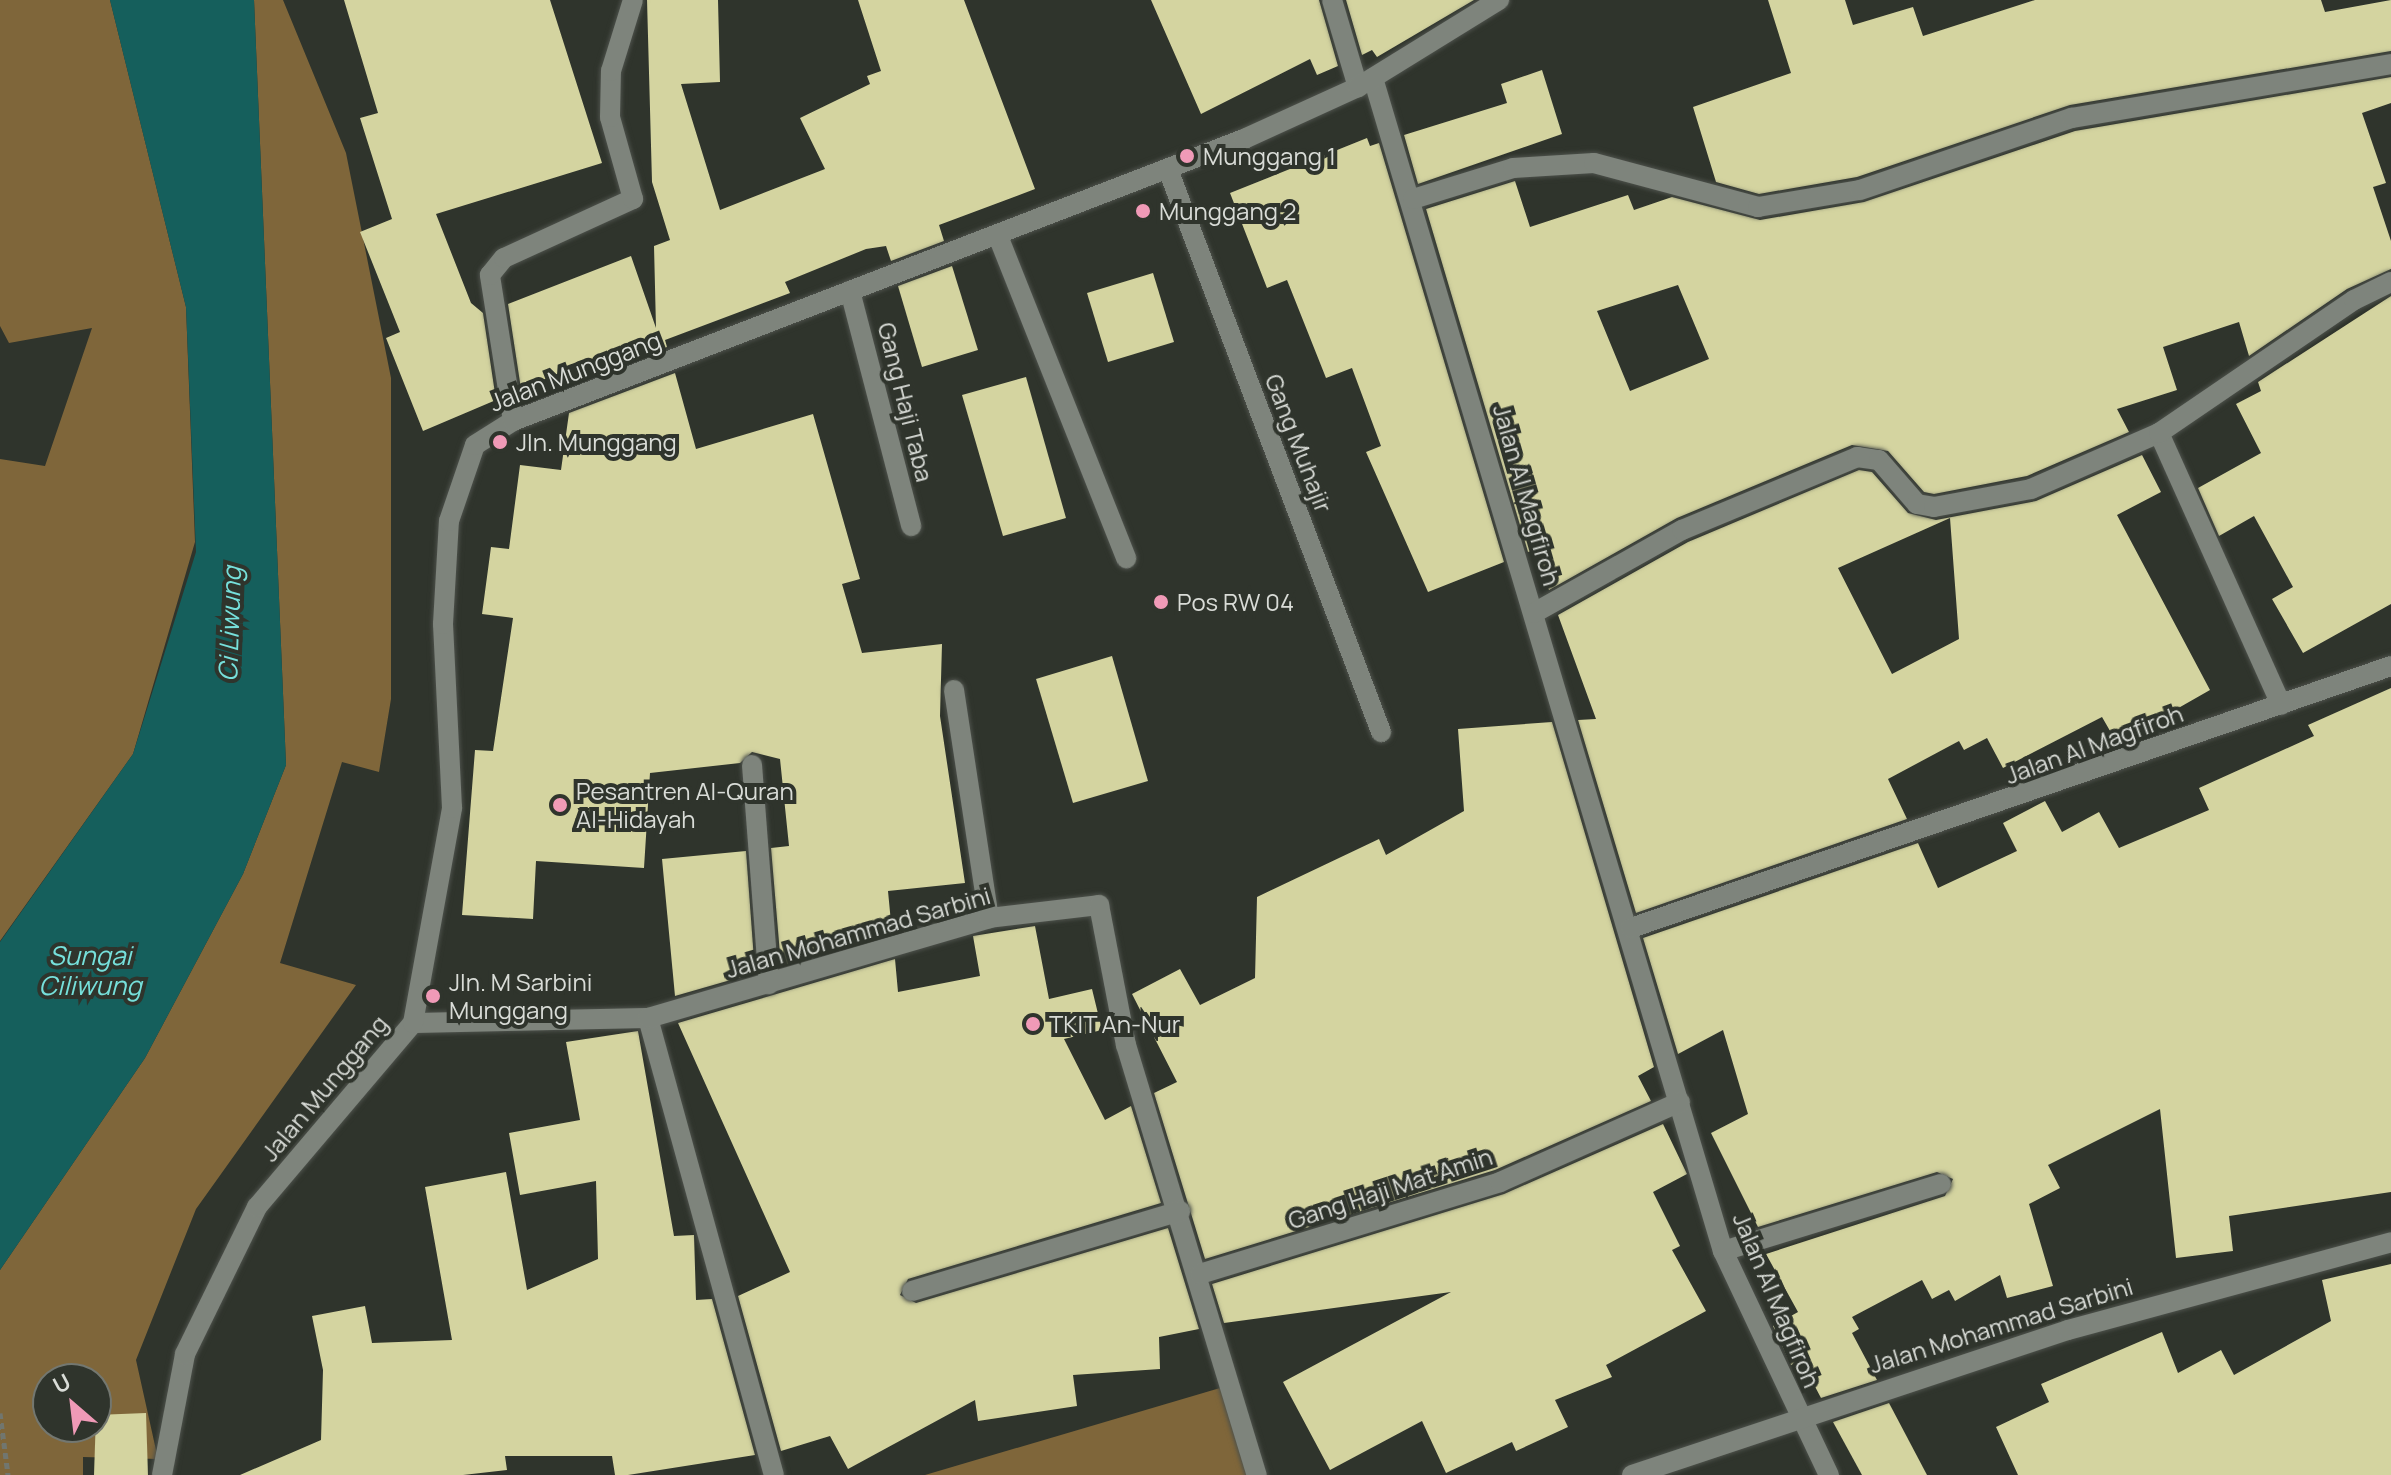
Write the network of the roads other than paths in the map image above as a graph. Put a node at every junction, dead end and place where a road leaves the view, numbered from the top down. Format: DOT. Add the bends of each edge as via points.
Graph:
graph roads {
  1 [pos="633,0"];
  2 [pos="1332,0"];
  3 [pos="1499,0"];
  4 [pos="2391,64"];
  5 [pos="1366,83"];
  6 [pos="1169,172"];
  7 [pos="1413,199"];
  8 [pos="998,236"];
  9 [pos="2391,282"];
  10 [pos="850,291"];
  11 [pos="513,421"];
  12 [pos="2159,433"];
  13 [pos="911,526"];
  14 [pos="1126,558"];
  15 [pos="1534,613"];
  16 [pos="2391,666"];
  17 [pos="954,690"];
  18 [pos="2281,705"];
  19 [pos="1381,732"];
  20 [pos="752,765"];
  21 [pos="989,918"];
  22 [pos="1631,928"];
  23 [pos="769,984"];
  24 [pos="648,1018"];
  25 [pos="413,1023"];
  26 [pos="1680,1102"];
  27 [pos="1941,1184"];
  28 [pos="1180,1211"];
  29 [pos="2391,1242"];
  30 [pos="1723,1251"];
  31 [pos="1200,1274"];
  32 [pos="912,1291"];
  33 [pos="1798,1414"];
  34 [pos="162,1475"];
  35 [pos="774,1475"];
  36 [pos="1257,1475"];
  37 [pos="1632,1475"];
  38 [pos="1829,1475"];
  1 -- 11 [label="street" via="611,71 610,117 633,199 504,258 490,275"];
  2 -- 5 [label="street, Jalan Al Magfiroh"];
  3 -- 5 [label="street, Jalan Munggang"];
  4 -- 7 [label="street" via="2072,118 1860,190 1758,207 1594,163 1513,168"];
  5 -- 6 [label="street, Jalan Munggang"];
  5 -- 7 [label="street, Jalan Al Magfiroh"];
  6 -- 8 [label="street, Jalan Munggang"];
  6 -- 19 [label="street, Gang Muhajir"];
  7 -- 15 [label="street, Jalan Al Magfiroh"];
  8 -- 10 [label="street, Jalan Munggang"];
  8 -- 14 [label="street"];
  9 -- 12 [label="street" via="2354,300"];
  10 -- 11 [label="street, Jalan Munggang"];
  10 -- 13 [label="street, Gang Haji Taba"];
  11 -- 25 [label="street, Jalan Munggang" via="489,432 464,461 449,521 443,624 452,808"];
  12 -- 15 [label="street" via="2031,489 1951,507 1917,504 1879,460 1857,457 1682,530"];
  12 -- 18 [label="street"];
  15 -- 22 [label="street, Jalan Al Magfiroh"];
  16 -- 18 [label="street, Jalan Al Magfiroh"];
  17 -- 21 [label="street"];
  18 -- 22 [label="street, Jalan Al Magfiroh"];
  20 -- 23 [label="street"];
  21 -- 23 [label="street, Jalan Mohammad Sarbini"];
  21 -- 28 [label="street, Jalan Mohammad Sarbini" via="1099,905 1126,1045"];
  22 -- 26 [label="street, Jalan Al Magfiroh"];
  23 -- 24 [label="street, Jalan Mohammad Sarbini"];
  24 -- 25 [label="street, Jalan Mohammad Sarbini"];
  24 -- 35 [label="street"];
  25 -- 34 [label="street, Jalan Munggang" via="257,1207 185,1354"];
  26 -- 30 [label="street, Jalan Al Magfiroh"];
  26 -- 31 [label="street, Gang Haji Mat Amin" via="1500,1182"];
  27 -- 30 [label="street"];
  28 -- 31 [label="street, Jalan Mohammad Sarbini"];
  28 -- 32 [label="street"];
  29 -- 33 [label="street, Jalan Mohammad Sarbini" via="2068,1330"];
  30 -- 33 [label="street, Jalan Al Magfiroh"];
  31 -- 36 [label="street, Jalan Mohammad Sarbini"];
  33 -- 37 [label="street, Jalan Mohammad Sarbini"];
  33 -- 38 [label="street, Jalan Al Magfiroh"];
}
